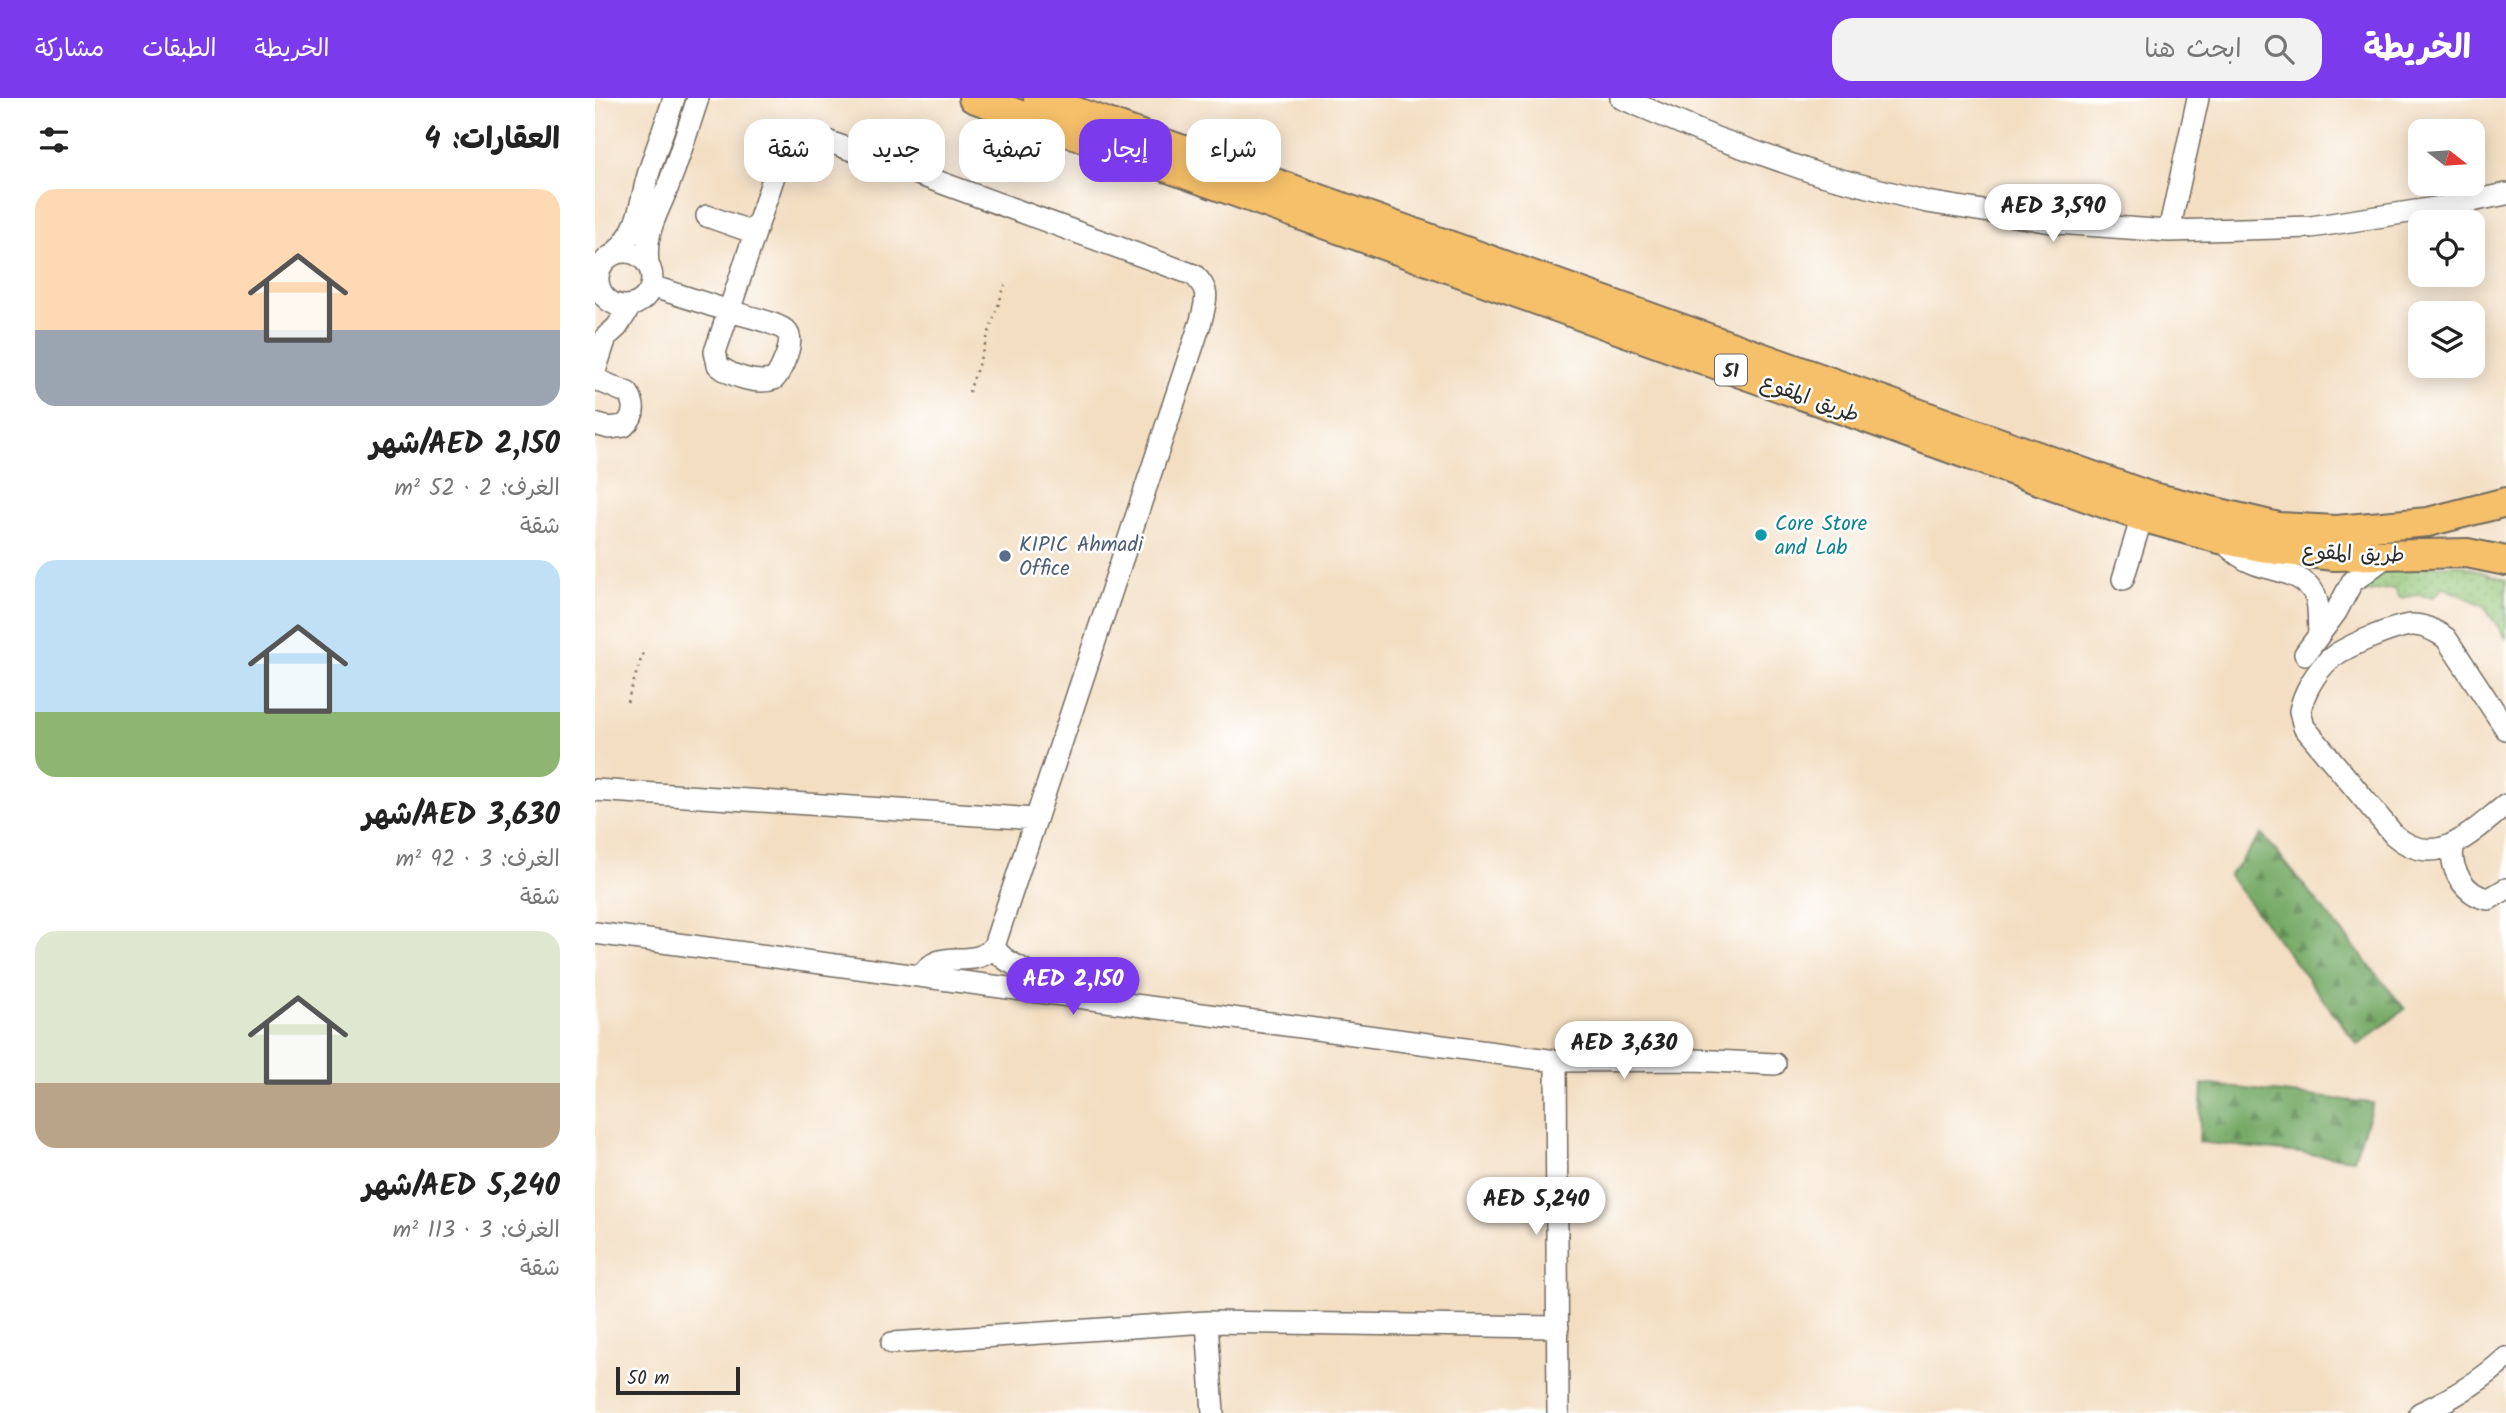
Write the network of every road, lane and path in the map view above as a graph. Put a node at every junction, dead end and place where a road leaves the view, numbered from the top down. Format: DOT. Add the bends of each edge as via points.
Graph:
graph roads {
  1 [pos="674,98"];
  2 [pos="698,98"];
  3 [pos="973,98"];
  4 [pos="1038,98"];
  5 [pos="1621,98"];
  6 [pos="2198,98"];
  7 [pos="2506,194"];
  8 [pos="707,216"];
  9 [pos="2169,231"];
  10 [pos="755,233"];
  11 [pos="607,255"];
  12 [pos="648,264"];
  13 [pos="1005,285"];
  14 [pos="651,286"];
  15 [pos="600,293"];
  16 [pos="631,305"];
  17 [pos="606,337"];
  18 [pos="595,372"];
  19 [pos="595,379"];
  20 [pos="969,392"];
  21 [pos="595,424"];
  22 [pos="2506,502"];
  23 [pos="2142,517"];
  24 [pos="2220,539"];
  25 [pos="2387,556"];
  26 [pos="2506,561"];
  27 [pos="2123,579"];
  28 [pos="2343,594"];
  29 [pos="2315,596"];
  30 [pos="2319,634"];
  31 [pos="643,653"];
  32 [pos="2305,654"];
  33 [pos="627,702"];
  34 [pos="2506,729"];
  35 [pos="595,790"];
  36 [pos="2506,805"];
  37 [pos="1036,819"];
  38 [pos="2454,845"];
  39 [pos="2506,889"];
  40 [pos="595,933"];
  41 [pos="994,946"];
  42 [pos="922,976"];
  43 [pos="1041,992"];
  44 [pos="1556,1060"];
  45 [pos="1775,1064"];
  46 [pos="1207,1322"];
  47 [pos="1558,1327"];
  48 [pos="893,1343"];
  49 [pos="2506,1358"];
  50 [pos="2444,1408"];
  51 [pos="1213,1413"];
  52 [pos="1558,1413"];
  53 [pos="2420,1413"];
  1 -- 11 [label="street" via="639,218 629,237"];
  2 -- 12 [label="street" via="670,183 650,224"];
  3 -- 23 [label="main road, طريق المقوع / 51"];
  4 -- 22 [label="main road, طريق المقوع / 51" via="2149,496 2279,527 2336,530 2428,522"];
  5 -- 9 [label="street" via="1818,174 1927,202 2058,223"];
  6 -- 9 [label="street"];
  7 -- 9 [label="street" via="2311,227"];
  8 -- 10 [label="street"];
  10 -- 14 [label="street" via="729,310"];
  10 -- 37 [label="street" via="779,162 792,147 807,140 827,141 1194,275 1204,285 1207,299 1201,321"];
  11 -- 12 [label="street" via="636,254"];
  11 -- 15 [label="street" via="597,276"];
  12 -- 14 [label="street"];
  13 -- 20 [label="path"];
  14 -- 16 [label="street"];
  15 -- 16 [label="street" via="617,305"];
  15 -- 17 [label="street"];
  16 -- 17 [label="street"];
  17 -- 18 [label="street"];
  19 -- 21 [label="street" via="628,393 634,407 624,426"];
  23 -- 24 [label="main road, طريق المقوع / 51"];
  23 -- 27 [label="street"];
  24 -- 25 [label="main road, طريق المقوع / 51" via="2335,556"];
  24 -- 29 [label="street" via="2237,555 2294,576"];
  25 -- 26 [label="main road, طريق المقوع / 51" via="2467,554"];
  25 -- 28 [label="street"];
  28 -- 29 [label="street"];
  28 -- 30 [label="street"];
  29 -- 30 [label="street"];
  30 -- 32 [label="street"];
  31 -- 33 [label="path"];
  34 -- 38 [label="street" via="2453,646 2438,632 2420,626 2362,641 2335,655 2318,672 2303,701 2300,717 2304,727 2394,835 2423,850"];
  35 -- 37 [label="street"];
  36 -- 38 [label="street"];
  37 -- 41 [label="street"];
  38 -- 39 [label="street" via="2453,868 2476,895 2490,899"];
  40 -- 42 [label="street"];
  41 -- 42 [label="street" via="976,959 938,960"];
  41 -- 43 [label="street" via="1005,960 1033,974"];
  42 -- 43 [label="street"];
  43 -- 44 [label="street"];
  44 -- 45 [label="street"];
  44 -- 47 [label="street"];
  46 -- 47 [label="street"];
  46 -- 48 [label="street"];
  46 -- 51 [label="street"];
  47 -- 52 [label="street"];
  49 -- 50 [label="street"];
  50 -- 53 [label="street"];
}
